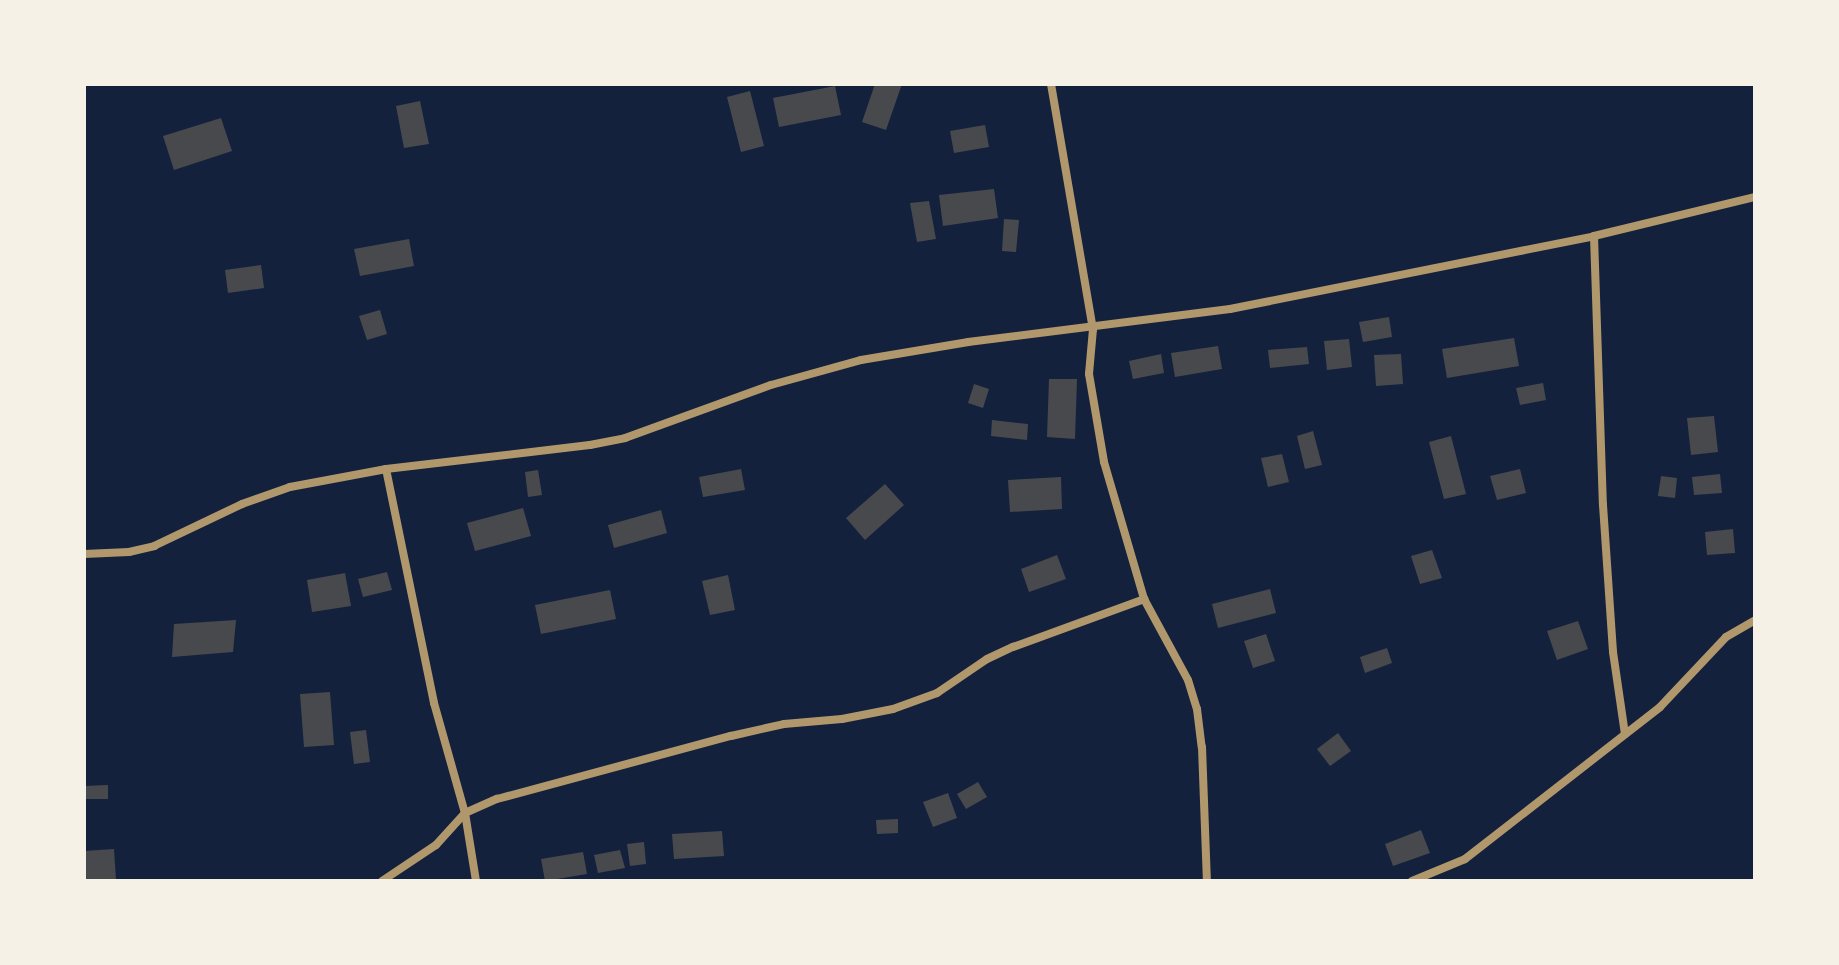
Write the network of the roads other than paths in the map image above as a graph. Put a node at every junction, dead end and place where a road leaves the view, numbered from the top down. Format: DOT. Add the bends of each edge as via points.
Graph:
graph roads {
  1 [pos="1051,84"];
  2 [pos="1755,197"];
  3 [pos="1594,236"];
  4 [pos="1093,329"];
  5 [pos="386,469"];
  6 [pos="84,554"];
  7 [pos="1144,599"];
  8 [pos="1755,620"];
  9 [pos="1625,734"];
  10 [pos="465,813"];
  11 [pos="382,881"];
  12 [pos="476,881"];
  13 [pos="1207,881"];
  14 [pos="1412,881"];
  1 -- 4 [label="street"];
  2 -- 3 [label="street"];
  3 -- 4 [label="street" via="1230,309"];
  3 -- 9 [label="street" via="1604,520"];
  4 -- 5 [label="street" via="861,360 590,445"];
  4 -- 7 [label="street" via="1092,410 1115,510"];
  5 -- 6 [label="street" via="290,487 154,546"];
  5 -- 10 [label="street" via="434,703"];
  7 -- 10 [label="street" via="1013,647 937,693 893,709 731,736 536,787"];
  7 -- 13 [label="street" via="1188,680 1197,709"];
  8 -- 9 [label="street" via="1726,637 1660,707"];
  9 -- 14 [label="street" via="1465,859"];
  10 -- 11 [label="street" via="436,845"];
  10 -- 12 [label="street"];
}
